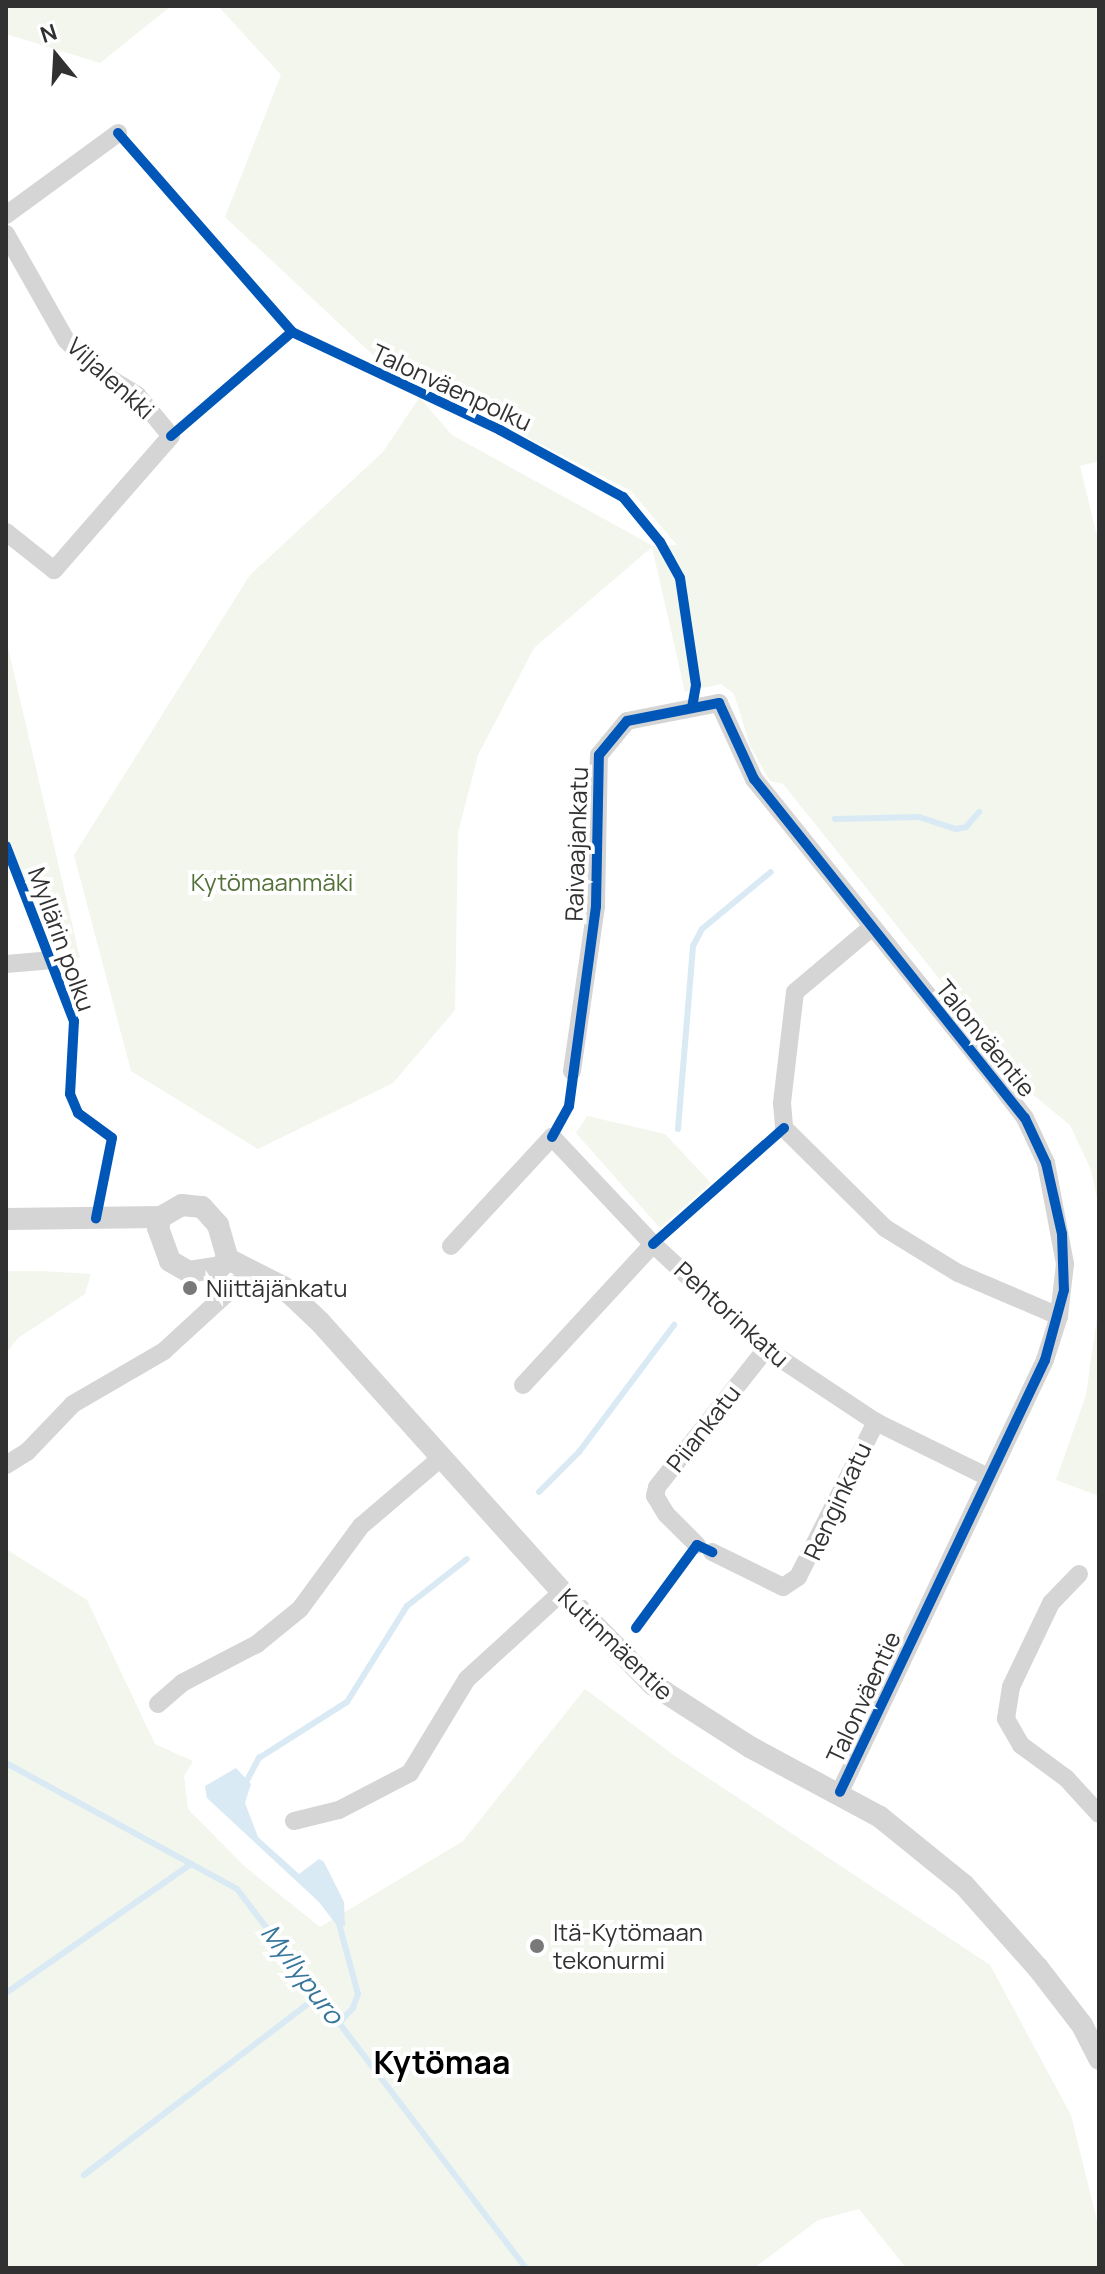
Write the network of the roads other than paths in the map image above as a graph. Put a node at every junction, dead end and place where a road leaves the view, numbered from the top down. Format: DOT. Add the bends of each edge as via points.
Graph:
graph roads {
  1 [pos="118,133"];
  2 [pos="6,215"];
  3 [pos="6,234"];
  4 [pos="6,532"];
  5 [pos="719,703"];
  6 [pos="871,928"];
  7 [pos="53,960"];
  8 [pos="6,964"];
  9 [pos="572,1071"];
  10 [pos="161,1217"];
  11 [pos="6,1219"];
  12 [pos="653,1244"];
  13 [pos="451,1246"];
  14 [pos="228,1259"];
  15 [pos="252,1270"];
  16 [pos="1059,1316"];
  17 [pos="766,1349"];
  18 [pos="523,1385"];
  19 [pos="876,1422"];
  20 [pos="441,1458"];
  21 [pos="6,1465"];
  22 [pos="988,1477"];
  23 [pos="705,1548"];
  24 [pos="1079,1574"];
  25 [pos="562,1592"];
  26 [pos="158,1704"];
  27 [pos="840,1792"];
  28 [pos="1099,1814"];
  29 [pos="294,1821"];
  30 [pos="1099,2059"];
  1 -- 2 [label="street"];
  3 -- 4 [label="street, Viljalenkki" via="66,340 96,370 137,395 171,436 54,570"];
  5 -- 6 [label="street, Talonväentie" via="754,779"];
  5 -- 9 [label="street, Raivaajankatu" via="627,721 599,755 596,906"];
  6 -- 16 [label="street, Talonväentie" via="1025,1118 1046,1163 1062,1234 1065,1264"];
  6 -- 16 [label="street" via="795,992 782,1103 784,1128 885,1228 958,1273"];
  7 -- 8 [label="street"];
  10 -- 11 [label="street"];
  10 -- 14 [label="street" via="171,1208 202,1207 218,1225"];
  10 -- 14 [label="street" via="158,1228 165,1252 179,1267 201,1273"];
  12 -- 13 [label="street, Pehtorinkatu" via="552,1137"];
  12 -- 17 [label="street, Pehtorinkatu"];
  12 -- 18 [label="street"];
  14 -- 15 [label="street, Kutinmäentie"];
  15 -- 20 [label="street, Kutinmäentie" via="283,1287 320,1322"];
  15 -- 21 [label="street" via="164,1351 73,1404 27,1452"];
  16 -- 22 [label="street, Talonväentie" via="1045,1360"];
  17 -- 19 [label="street, Pehtorinkatu"];
  17 -- 23 [label="street, Piiankatu" via="657,1487 655,1496 666,1514"];
  19 -- 22 [label="street, Pehtorinkatu"];
  19 -- 23 [label="street, Renginkatu" via="798,1577 783,1587"];
  20 -- 25 [label="street, Kutinmäentie"];
  20 -- 26 [label="street" via="361,1526 300,1609 257,1644 182,1683"];
  22 -- 27 [label="street, Talonväentie"];
  24 -- 28 [label="street" via="1051,1603 1011,1687 1006,1719 1021,1745 1066,1778"];
  25 -- 27 [label="street, Kutinmäentie" via="673,1701"];
  25 -- 29 [label="street" via="467,1679 410,1773 339,1810"];
  27 -- 30 [label="street, Kutinmäentie" via="964,1885 1038,1968 1082,2025"];
}
